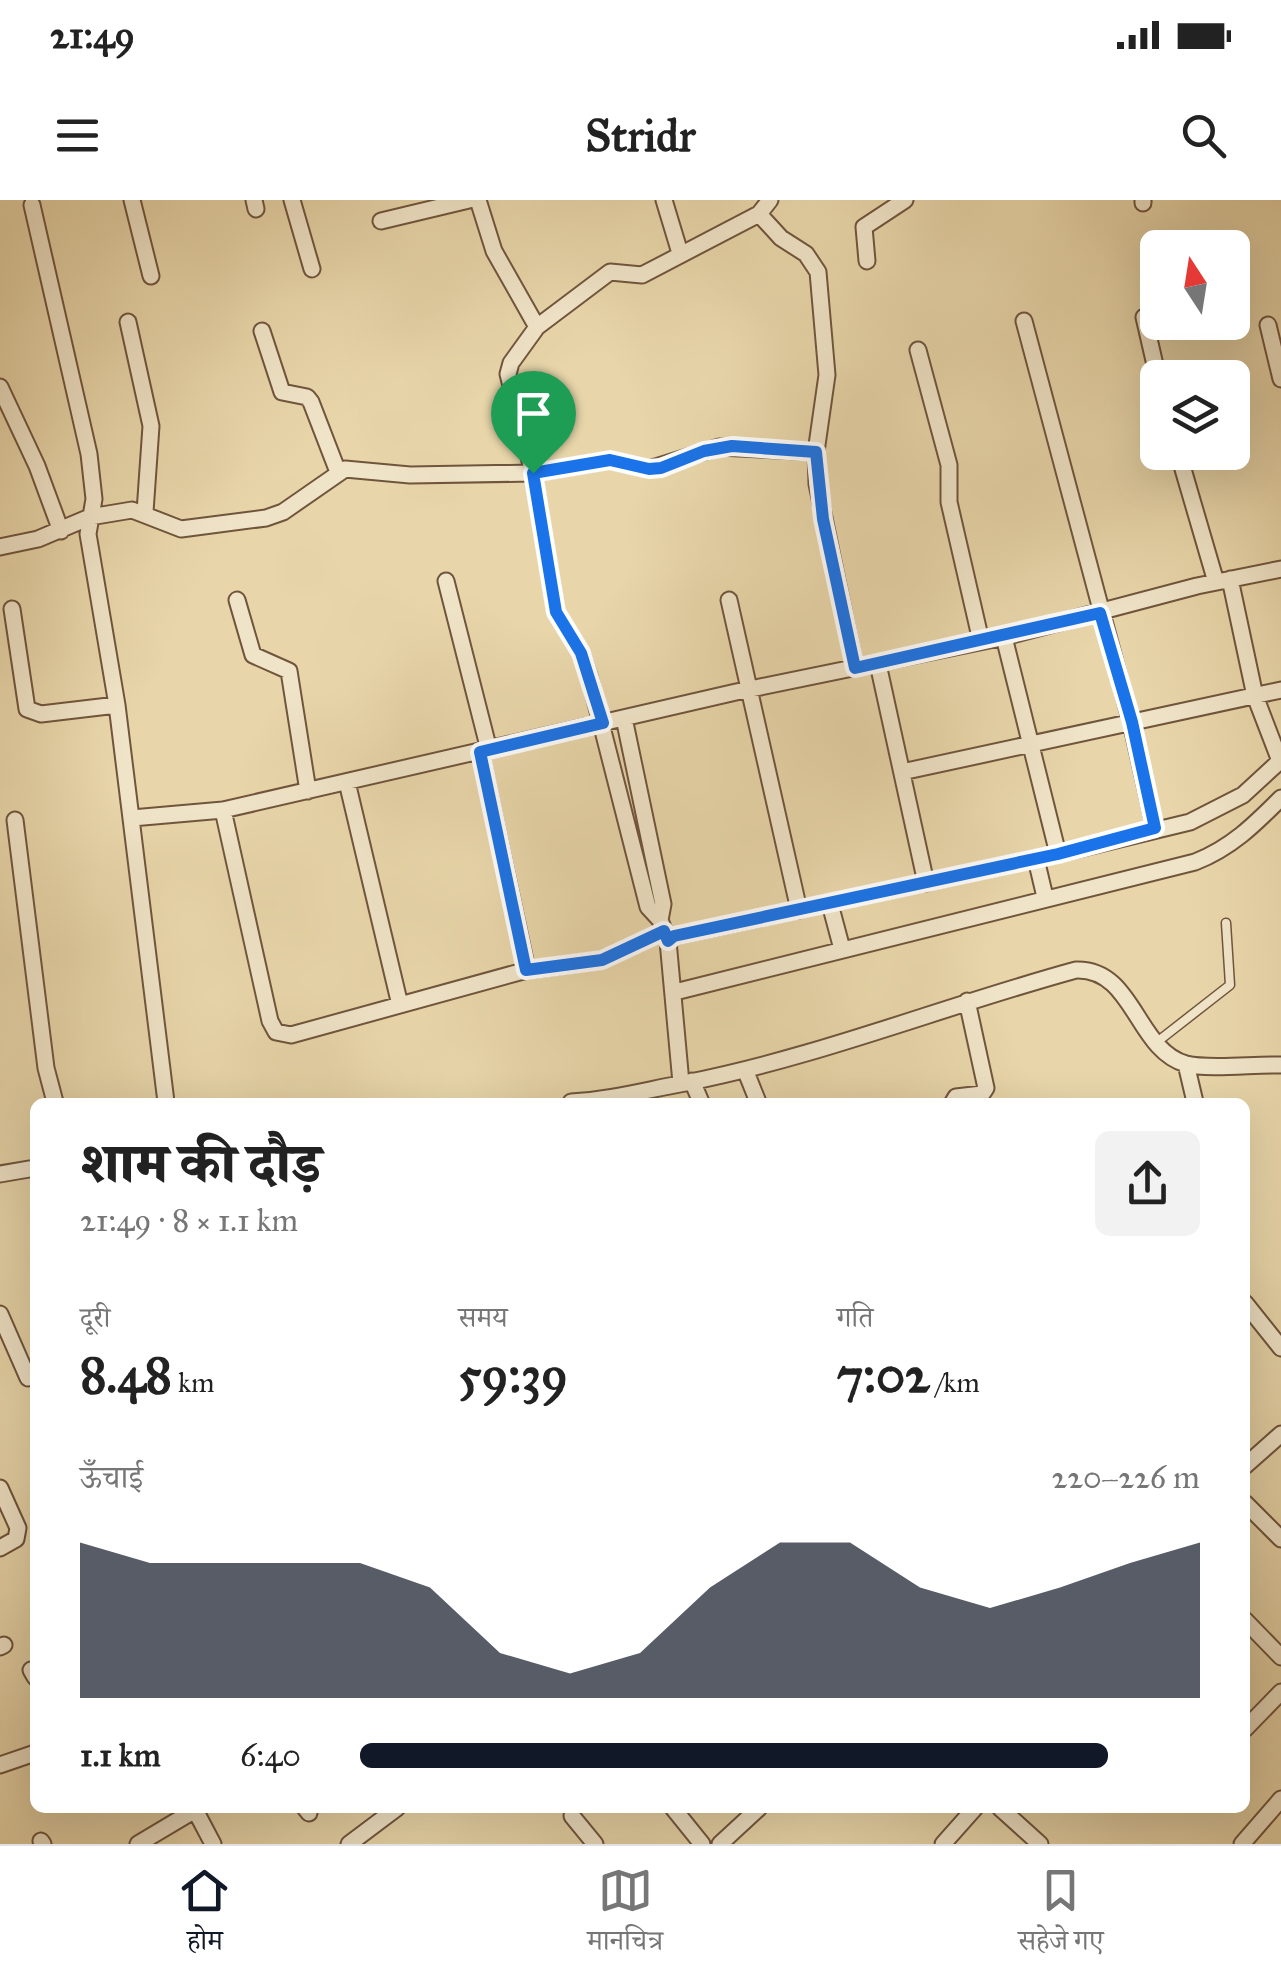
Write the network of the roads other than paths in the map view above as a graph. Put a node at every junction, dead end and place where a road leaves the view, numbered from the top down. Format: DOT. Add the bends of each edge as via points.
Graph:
graph roads {
  1 [pos="132,200"];
  2 [pos="292,200"];
  3 [pos="470,200"];
  4 [pos="478,200"];
  5 [pos="664,200"];
  6 [pos="770,200"];
  7 [pos="905,200"];
  8 [pos="32,205"];
  9 [pos="759,214"];
  10 [pos="381,221"];
  11 [pos="680,253"];
  12 [pos="866,260"];
  13 [pos="312,269"];
  14 [pos="151,276"];
  15 [pos="1024,321"];
  16 [pos="128,322"];
  17 [pos="1268,326"];
  18 [pos="537,327"];
  19 [pos="262,331"];
  20 [pos="918,350"];
  21 [pos="1281,379"];
  22 [pos="0,387"];
  23 [pos="816,452"];
  24 [pos="1184,470"];
  25 [pos="338,472"];
  26 [pos="533,473"];
  27 [pos="146,512"];
  28 [pos="90,517"];
  29 [pos="61,531"];
  30 [pos="0,548"];
  31 [pos="1281,569"];
  32 [pos="446,581"];
  33 [pos="1223,581"];
  34 [pos="236,600"];
  35 [pos="729,600"];
  36 [pos="12,609"];
  37 [pos="1100,613"];
  38 [pos="1004,637"];
  39 [pos="981,641"];
  40 [pos="878,664"];
  41 [pos="855,668"];
  42 [pos="748,690"];
  43 [pos="1281,690"];
  44 [pos="1255,696"];
  45 [pos="116,705"];
  46 [pos="624,718"];
  47 [pos="1132,722"];
  48 [pos="603,723"];
  49 [pos="1029,745"];
  50 [pos="484,751"];
  51 [pos="1280,760"];
  52 [pos="902,772"];
  53 [pos="347,782"];
  54 [pos="308,791"];
  55 [pos="1281,798"];
  56 [pos="223,810"];
  57 [pos="132,818"];
  58 [pos="15,820"];
  59 [pos="1155,828"];
  60 [pos="1058,854"];
  61 [pos="1040,878"];
  62 [pos="926,883"];
  63 [pos="799,910"];
  64 [pos="1226,923"];
  65 [pos="836,926"];
  66 [pos="664,931"];
  67 [pos="526,970"];
  68 [pos="675,992"];
  69 [pos="967,1001"];
  70 [pos="400,1005"];
  71 [pos="1157,1042"];
  72 [pos="1186,1064"];
  73 [pos="1281,1064"];
  74 [pos="746,1072"];
  75 [pos="686,1082"];
  76 [pos="54,1098"];
  77 [pos="165,1098"];
  78 [pos="624,1098"];
  79 [pos="698,1098"];
  80 [pos="756,1098"];
  81 [pos="956,1098"];
  82 [pos="1194,1098"];
  83 [pos="30,1169"];
  84 [pos="0,1174"];
  85 [pos="1250,1309"];
  86 [pos="0,1314"];
  87 [pos="1281,1348"];
  88 [pos="28,1378"];
  89 [pos="1281,1434"];
  90 [pos="1250,1462"];
  91 [pos="0,1488"];
  92 [pos="1250,1508"];
  93 [pos="1281,1539"];
  94 [pos="0,1548"];
  95 [pos="1250,1625"];
  96 [pos="1281,1657"];
  97 [pos="1281,1692"];
  98 [pos="1250,1724"];
  99 [pos="30,1755"];
  100 [pos="0,1764"];
  101 [pos="1281,1799"];
  102 [pos="188,1813"];
  103 [pos="196,1813"];
  104 [pos="390,1813"];
  105 [pos="677,1813"];
  106 [pos="754,1813"];
  107 [pos="970,1813"];
  108 [pos="1006,1813"];
  109 [pos="572,1816"];
  110 [pos="138,1844"];
  111 [pos="213,1844"];
  112 [pos="348,1844"];
  113 [pos="596,1844"];
  114 [pos="702,1844"];
  115 [pos="720,1844"];
  116 [pos="943,1844"];
  117 [pos="1040,1844"];
  118 [pos="1242,1844"];
  1 -- 14 [label="street"];
  2 -- 13 [label="street"];
  3 -- 10 [label="street"];
  4 -- 18 [label="street" via="494,251"];
  5 -- 11 [label="street"];
  6 -- 9 [label="street"];
  7 -- 12 [label="street" via="864,227"];
  8 -- 28 [label="street" via="89,454"];
  9 -- 11 [label="street"];
  9 -- 23 [label="street" via="818,272 826,375"];
  11 -- 18 [label="street" via="642,274 610,272"];
  15 -- 37 [label="street"];
  16 -- 27 [label="street" via="152,426"];
  17 -- 21 [label="street"];
  18 -- 26 [label="street" via="508,374"];
  19 -- 25 [label="street" via="282,392 308,397"];
  20 -- 39 [label="street" via="949,465 949,502"];
  22 -- 29 [label="street"];
  23 -- 26 [label="street" via="732,446 661,468 610,460"];
  23 -- 41 [label="street" via="823,519"];
  24 -- 33 [label="street"];
  25 -- 26 [label="street"];
  25 -- 27 [label="street" via="266,518 181,529"];
  26 -- 48 [label="street" via="556,612 581,653"];
  27 -- 28 [label="street"];
  28 -- 29 [label="street"];
  28 -- 45 [label="street"];
  29 -- 30 [label="street"];
  31 -- 33 [label="street"];
  32 -- 50 [label="street"];
  33 -- 37 [label="street"];
  33 -- 44 [label="street"];
  34 -- 54 [label="street" via="253,655 289,672"];
  35 -- 42 [label="street"];
  36 -- 45 [label="street" via="27,709 41,714"];
  37 -- 38 [label="street"];
  37 -- 47 [label="street"];
  38 -- 39 [label="street"];
  38 -- 49 [label="street"];
  39 -- 40 [label="street"];
  40 -- 41 [label="street"];
  40 -- 52 [label="street"];
  41 -- 42 [label="street"];
  42 -- 46 [label="street"];
  42 -- 63 [label="street"];
  43 -- 44 [label="street"];
  44 -- 47 [label="street"];
  44 -- 51 [label="street"];
  45 -- 57 [label="street"];
  46 -- 48 [label="street"];
  46 -- 66 [label="street"];
  47 -- 49 [label="street"];
  47 -- 59 [label="street"];
  48 -- 50 [label="street"];
  48 -- 66 [label="street" via="648,907"];
  49 -- 52 [label="street"];
  49 -- 60 [label="street"];
  50 -- 53 [label="street"];
  50 -- 67 [label="street"];
  51 -- 59 [label="street" via="1220,809"];
  52 -- 62 [label="street"];
  53 -- 54 [label="street"];
  53 -- 70 [label="street"];
  54 -- 56 [label="street"];
  55 -- 61 [label="street" via="1220,852"];
  56 -- 57 [label="street"];
  56 -- 70 [label="street" via="276,1032 291,1035"];
  57 -- 77 [label="street"];
  58 -- 76 [label="street"];
  59 -- 60 [label="street"];
  60 -- 61 [label="street"];
  61 -- 62 [label="street"];
  61 -- 65 [label="street"];
  62 -- 65 [label="street"];
  63 -- 65 [label="street"];
  63 -- 66 [label="street" via="674,936"];
  64 -- 71 [label="lane" via="1230,986"];
  65 -- 68 [label="street"];
  66 -- 67 [label="street" via="602,960"];
  66 -- 68 [label="street"];
  67 -- 70 [label="street"];
  68 -- 75 [label="street"];
  69 -- 71 [label="street" via="1088,970 1117,986"];
  69 -- 74 [label="street"];
  69 -- 81 [label="street" via="986,1088"];
  71 -- 72 [label="street"];
  72 -- 73 [label="street"];
  72 -- 82 [label="street"];
  74 -- 75 [label="street"];
  74 -- 80 [label="street"];
  75 -- 78 [label="street"];
  75 -- 79 [label="street"];
  83 -- 84 [label="street"];
  85 -- 87 [label="street"];
  86 -- 88 [label="street"];
  89 -- 90 [label="street"];
  91 -- 94 [label="street" via="18,1528 16,1539"];
  92 -- 93 [label="street"];
  95 -- 96 [label="street"];
  97 -- 98 [label="street"];
  99 -- 100 [label="street"];
  101 -- 118 [label="street"];
  102 -- 110 [label="street"];
  103 -- 111 [label="street"];
  104 -- 112 [label="street"];
  105 -- 114 [label="street"];
  106 -- 115 [label="street"];
  107 -- 116 [label="street"];
  108 -- 117 [label="street"];
  109 -- 113 [label="street"];
}
